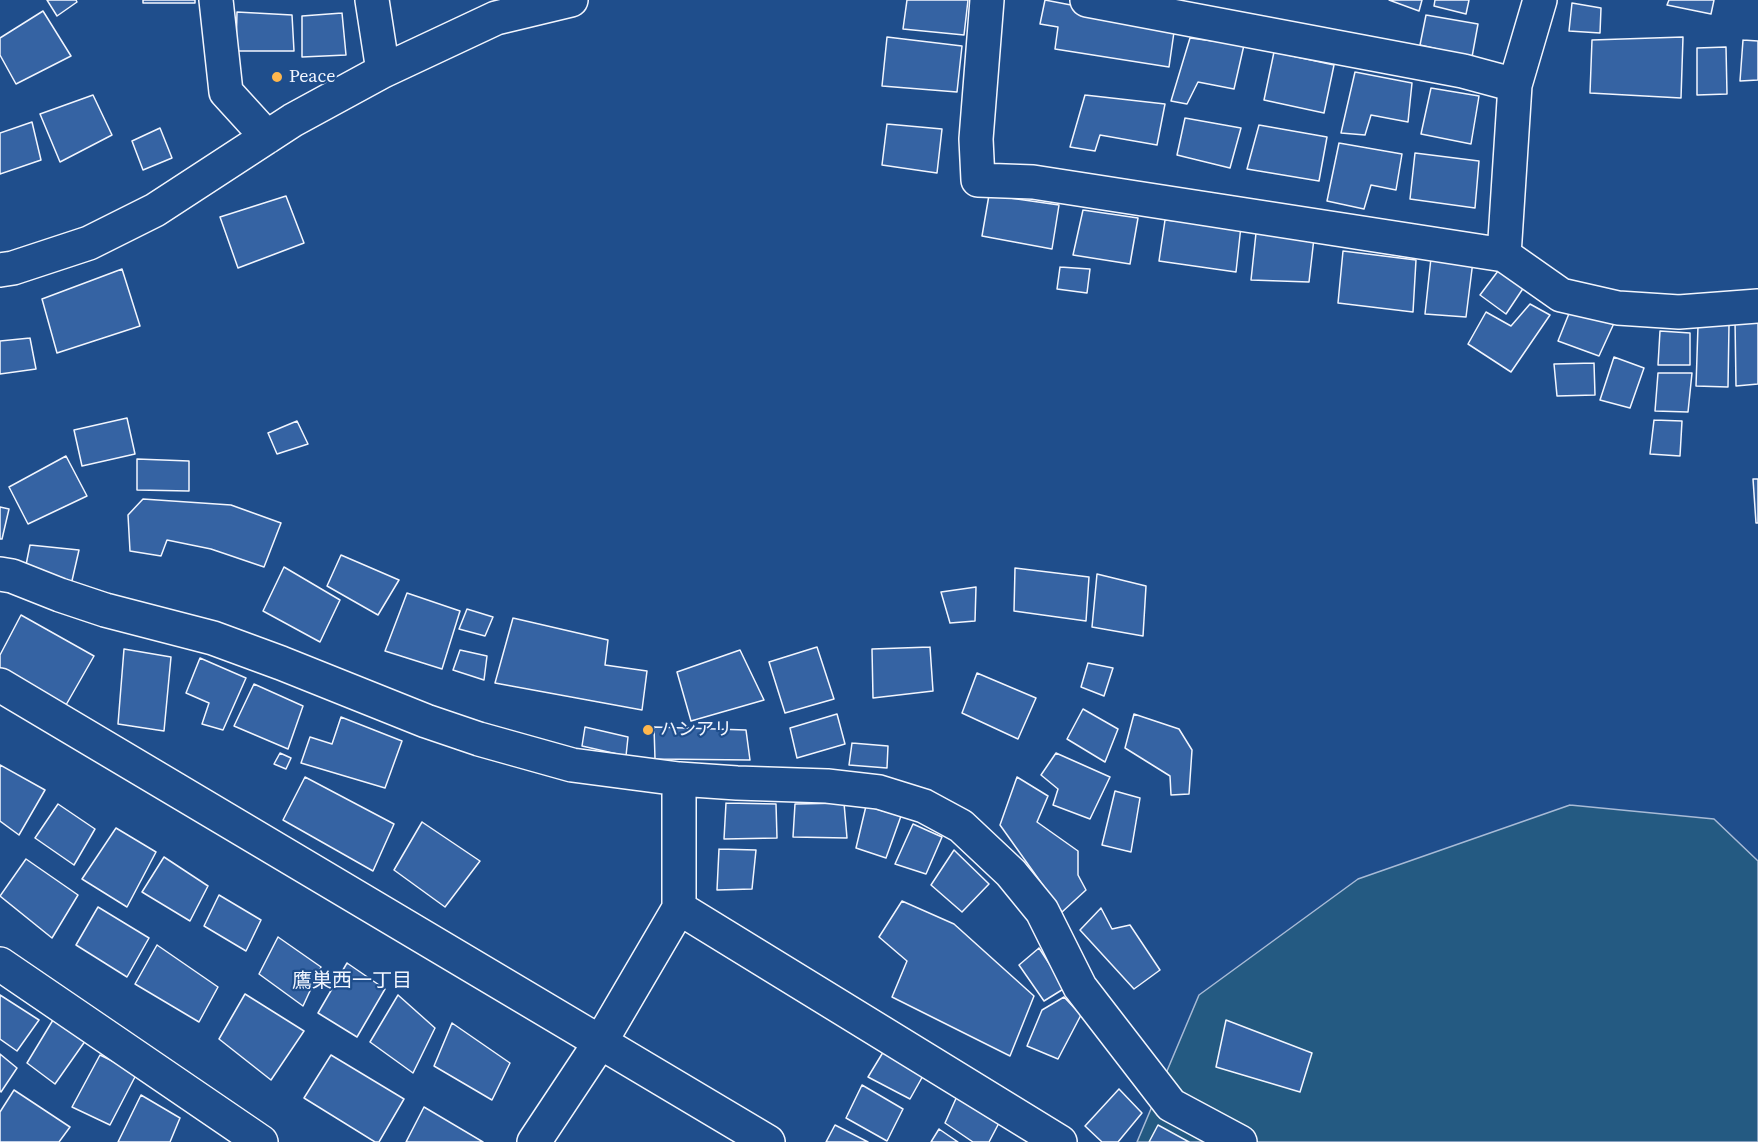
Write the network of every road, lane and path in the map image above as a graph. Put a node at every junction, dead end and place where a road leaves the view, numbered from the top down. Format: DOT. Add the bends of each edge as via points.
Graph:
graph roads {
  1 [pos="216,0"];
  2 [pos="372,0"];
  3 [pos="571,0"];
  4 [pos="987,0"];
  5 [pos="1087,0"];
  6 [pos="1540,0"];
  7 [pos="495,9"];
  8 [pos="383,71"];
  9 [pos="1515,85"];
  10 [pos="267,137"];
  11 [pos="1504,255"];
  12 [pos="0,270"];
  13 [pos="1758,306"];
  14 [pos="0,574"];
  15 [pos="0,685"];
  16 [pos="679,779"];
  17 [pos="679,908"];
  18 [pos="0,964"];
  19 [pos="601,1041"];
  20 [pos="261,1142"];
  21 [pos="534,1142"];
  22 [pos="768,1142"];
  23 [pos="1060,1142"];
  24 [pos="1240,1142"];
  1 -- 10 [label="street" via="226,92"];
  2 -- 8 [label="street"];
  3 -- 7 [label="street"];
  4 -- 11 [label="street" via="976,139 978,180 1033,182"];
  5 -- 9 [label="street" via="1463,71"];
  6 -- 9 [label="street"];
  7 -- 8 [label="street"];
  8 -- 10 [label="street"];
  9 -- 11 [label="street"];
  10 -- 12 [label="street" via="155,210 89,243"];
  11 -- 13 [label="street" via="1561,295 1618,308 1678,312"];
  14 -- 16 [label="street" via="105,610 213,638 478,739 572,765"];
  15 -- 19 [label="street"];
  16 -- 17 [label="street"];
  16 -- 24 [label="street" via="879,792 924,806 961,826 1011,873 1042,911 1080,987 1171,1105"];
  17 -- 19 [label="street"];
  17 -- 23 [label="street"];
  18 -- 20 [label="street"];
  19 -- 21 [label="street"];
  19 -- 22 [label="street"];
}
